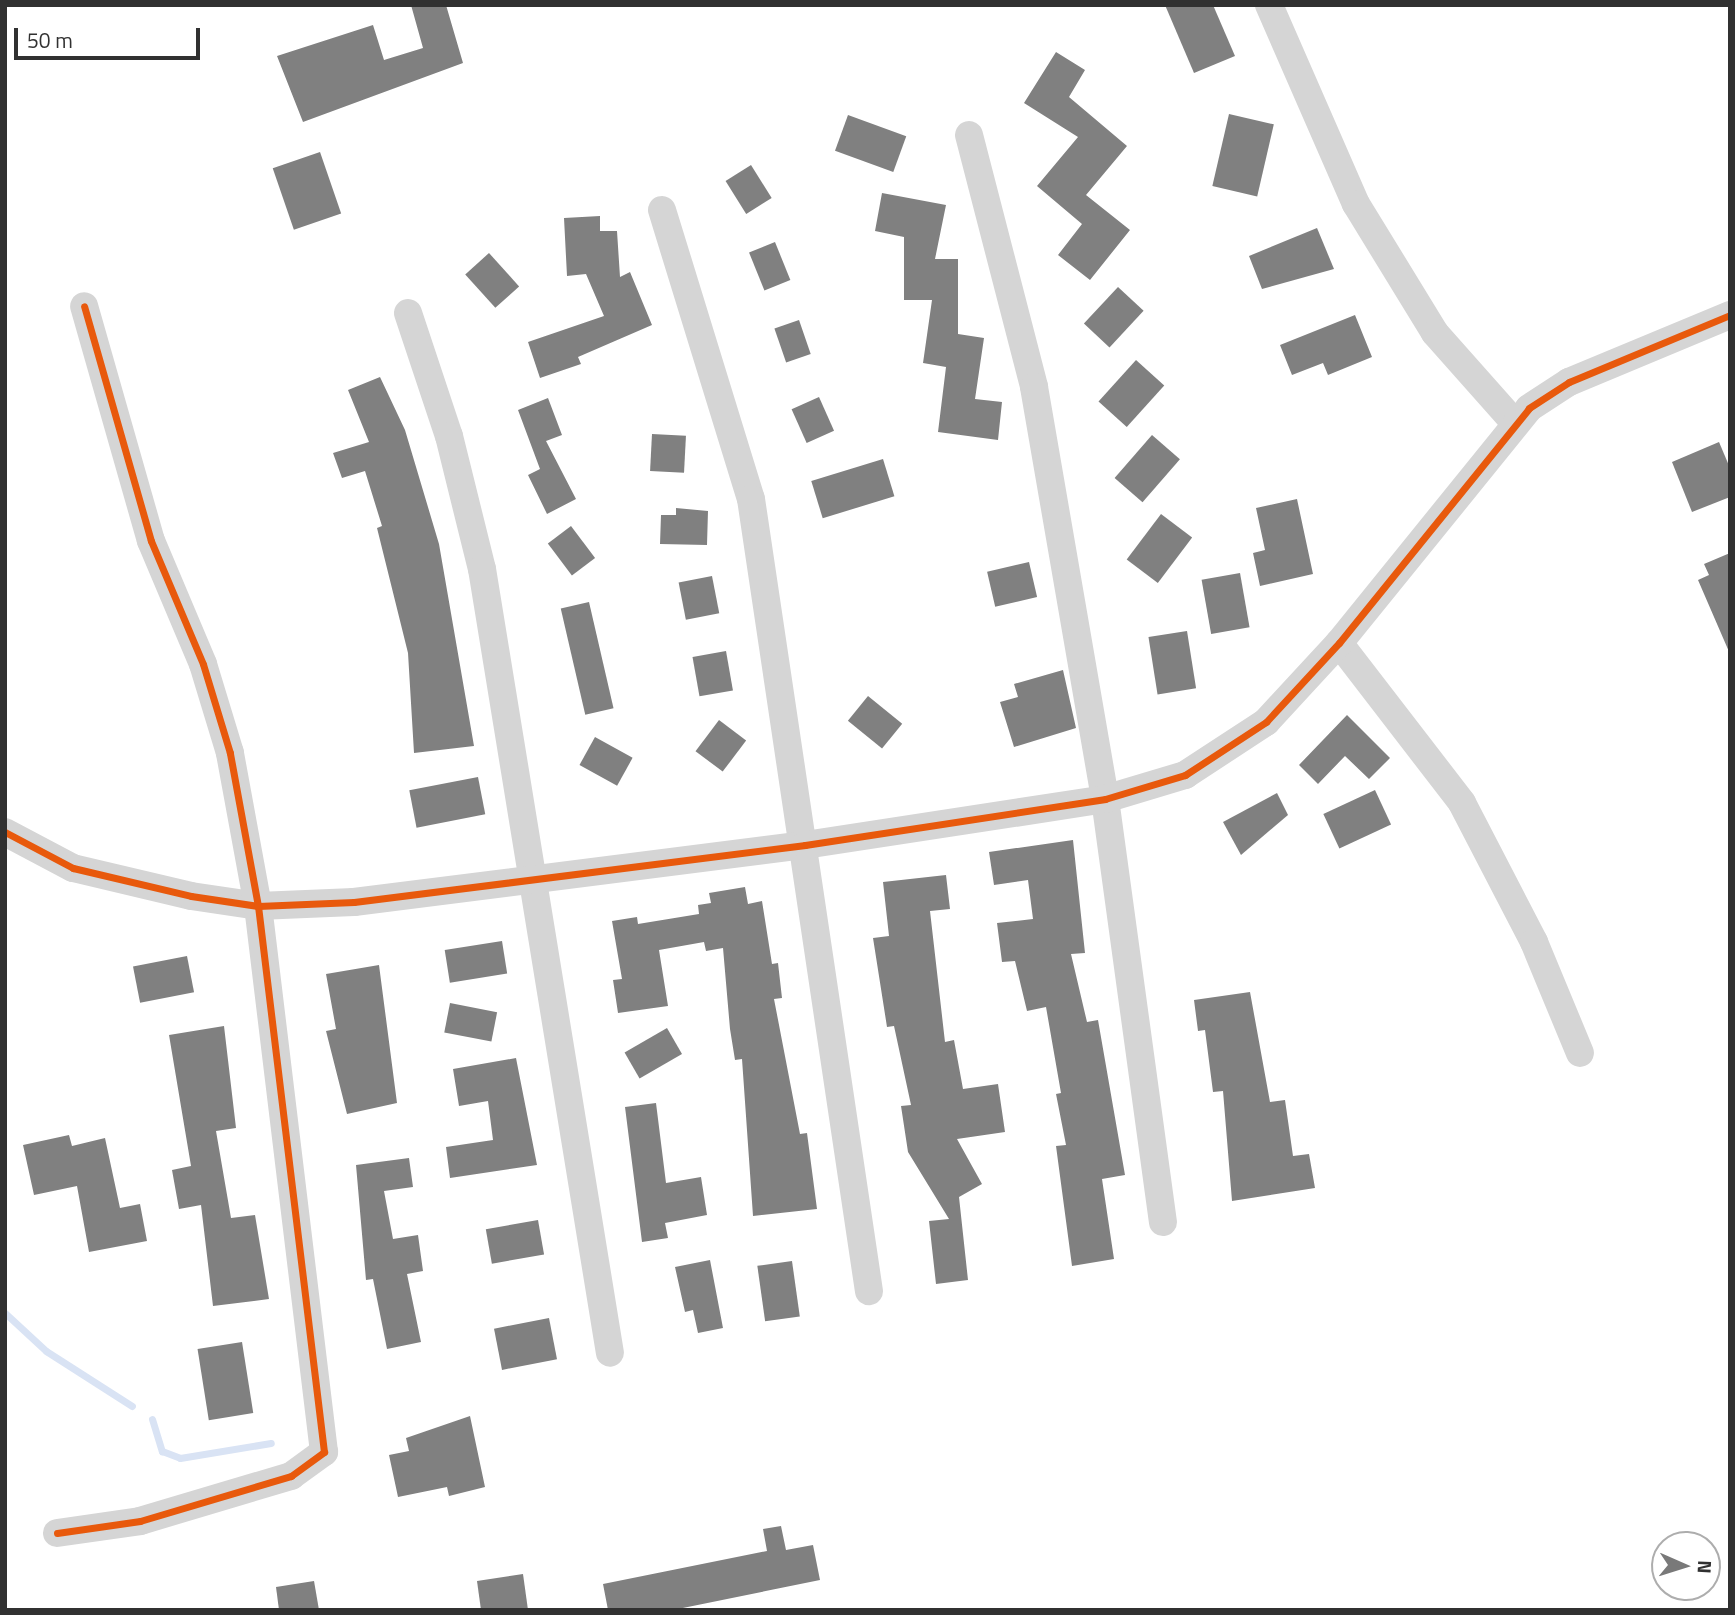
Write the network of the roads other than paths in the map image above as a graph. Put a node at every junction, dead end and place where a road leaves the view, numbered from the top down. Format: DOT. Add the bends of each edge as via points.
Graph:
graph roads {
  1 [pos="1269,5"];
  2 [pos="970,135"];
  3 [pos="662,210"];
  4 [pos="84,306"];
  5 [pos="408,313"];
  6 [pos="1730,316"];
  7 [pos="1515,423"];
  8 [pos="1339,643"];
  9 [pos="1105,799"];
  10 [pos="5,832"];
  11 [pos="806,845"];
  12 [pos="529,878"];
  13 [pos="258,906"];
  14 [pos="1580,1052"];
  15 [pos="1163,1222"];
  16 [pos="869,1291"];
  17 [pos="610,1353"];
  18 [pos="57,1533"];
  1 -- 7 [label="street" via="1356,204 1435,333"];
  2 -- 9 [label="street" via="1034,387"];
  3 -- 11 [label="street" via="751,499"];
  4 -- 13 [label="street" via="151,541 203,664 230,754"];
  5 -- 12 [label="street" via="449,436 482,569"];
  6 -- 7 [label="street" via="1569,382"];
  7 -- 8 [label="street"];
  8 -- 9 [label="street" via="1248,738 1185,775"];
  8 -- 14 [label="street" via="1462,803 1534,942"];
  9 -- 11 [label="street"];
  9 -- 15 [label="street"];
  10 -- 13 [label="street" via="42,856 99,876"];
  11 -- 12 [label="street"];
  11 -- 16 [label="street"];
  12 -- 13 [label="street" via="354,902"];
  12 -- 17 [label="street"];
  13 -- 18 [label="street" via="324,1452 291,1476 140,1521"];
}
